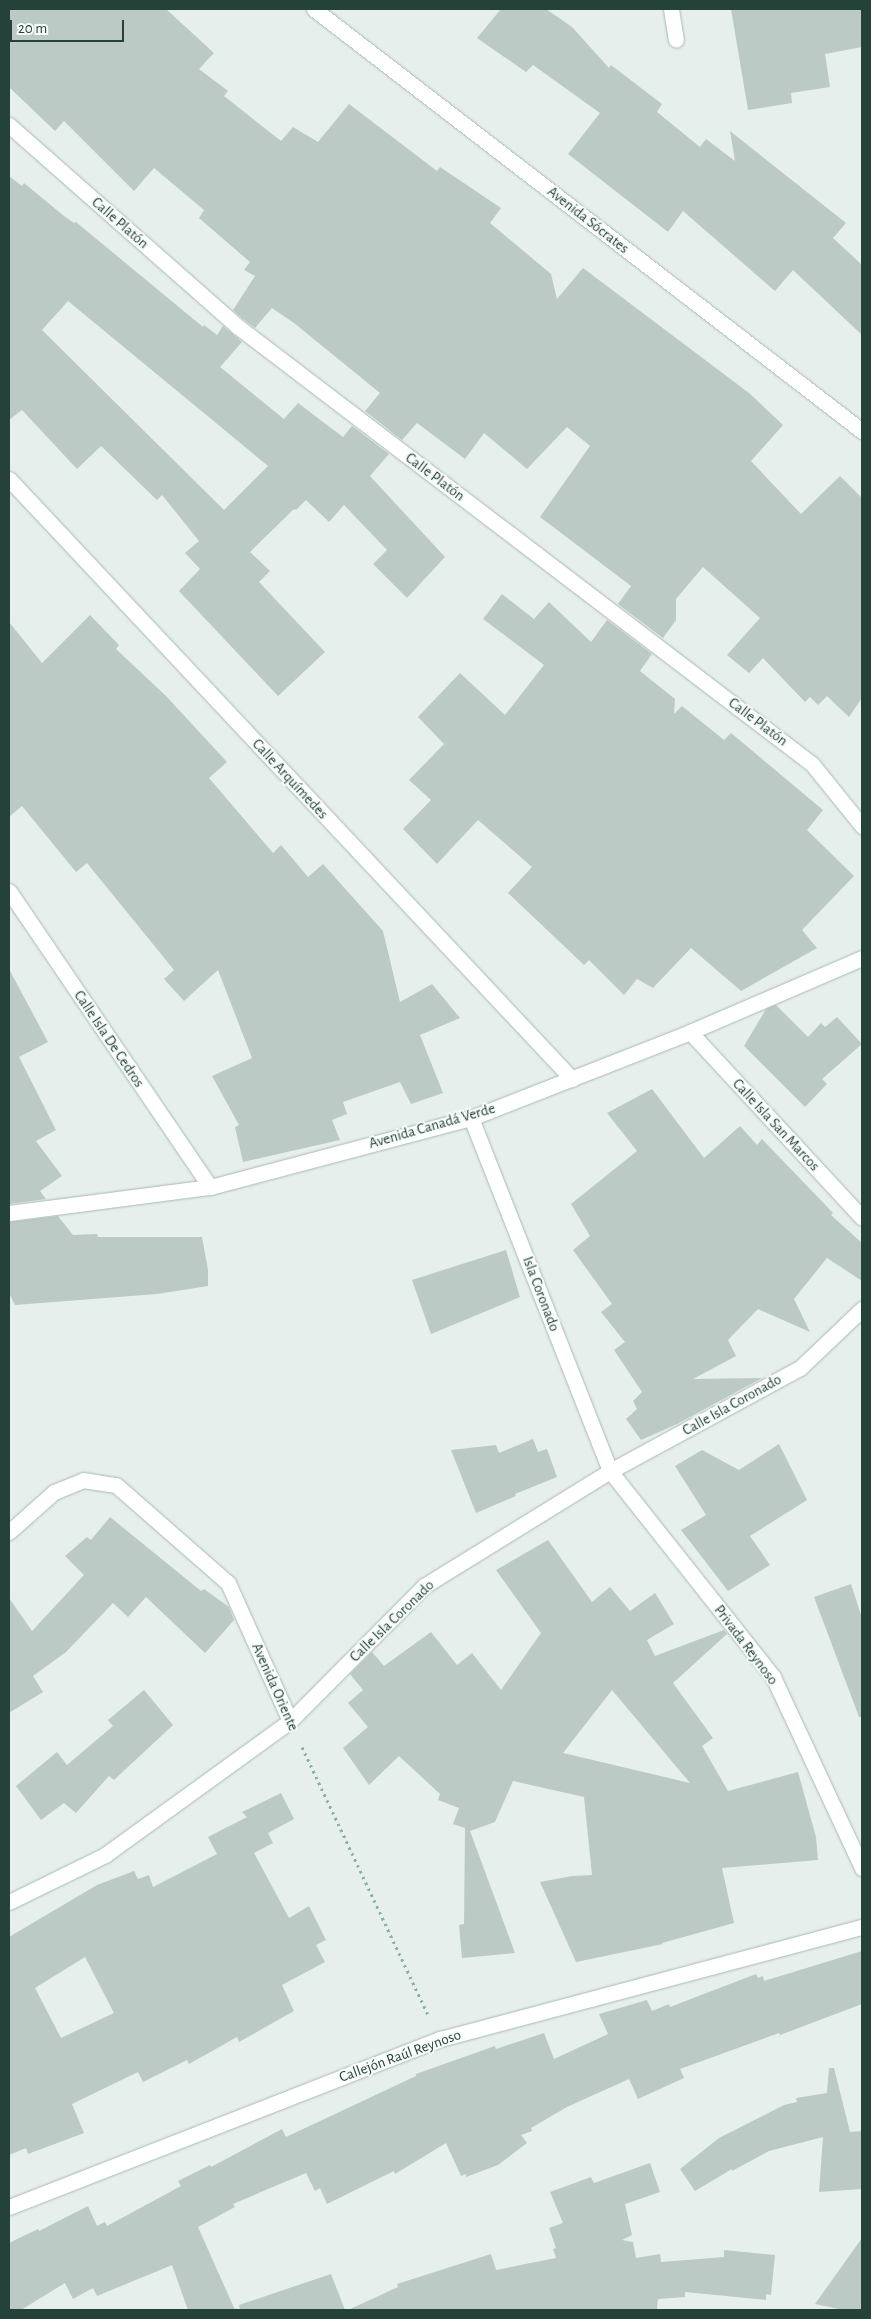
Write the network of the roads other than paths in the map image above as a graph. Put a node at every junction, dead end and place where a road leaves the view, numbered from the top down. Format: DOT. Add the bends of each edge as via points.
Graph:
graph roads {
  1 [pos="314,9"];
  2 [pos="671,9"];
  3 [pos="676,40"];
  4 [pos="9,125"];
  5 [pos="862,431"];
  6 [pos="9,479"];
  7 [pos="862,826"];
  8 [pos="9,891"];
  9 [pos="862,958"];
  10 [pos="690,1032"];
  11 [pos="572,1079"];
  12 [pos="471,1118"];
  13 [pos="210,1187"];
  14 [pos="9,1213"];
  15 [pos="862,1218"];
  16 [pos="862,1309"];
  17 [pos="610,1471"];
  18 [pos="9,1532"];
  19 [pos="290,1721"];
  20 [pos="862,1868"];
  21 [pos="9,1902"];
  22 [pos="862,1927"];
  23 [pos="9,2207"];
  1 -- 5 [label="street, Avenida Sócrates"];
  2 -- 3 [label="street"];
  4 -- 7 [label="street, Calle Platón" via="237,326 812,764"];
  6 -- 11 [label="street, Calle Arquímedes"];
  8 -- 13 [label="street, Calle Isla De Cedros"];
  9 -- 10 [label="street, Avenida Canadá Verde"];
  10 -- 11 [label="street, Avenida Canadá Verde"];
  10 -- 15 [label="street, Calle Isla San Marcos"];
  11 -- 12 [label="street, Avenida Canadá Verde"];
  12 -- 13 [label="street, Avenida Canadá Verde"];
  12 -- 17 [label="street, Isla Coronado"];
  13 -- 14 [label="street, Avenida Canadá Verde"];
  16 -- 17 [label="street, Calle Isla Coronado" via="800,1368"];
  17 -- 19 [label="street, Calle Isla Coronado" via="424,1586"];
  17 -- 20 [label="street, Privada Reynoso" via="773,1677"];
  18 -- 19 [label="street, Avenida Oriente" via="54,1492 83,1480 116,1485 228,1583"];
  19 -- 21 [label="street, Calle Isla Coronado" via="105,1855"];
  22 -- 23 [label="street, Callejón Raúl Reynoso" via="440,2039"];
}
